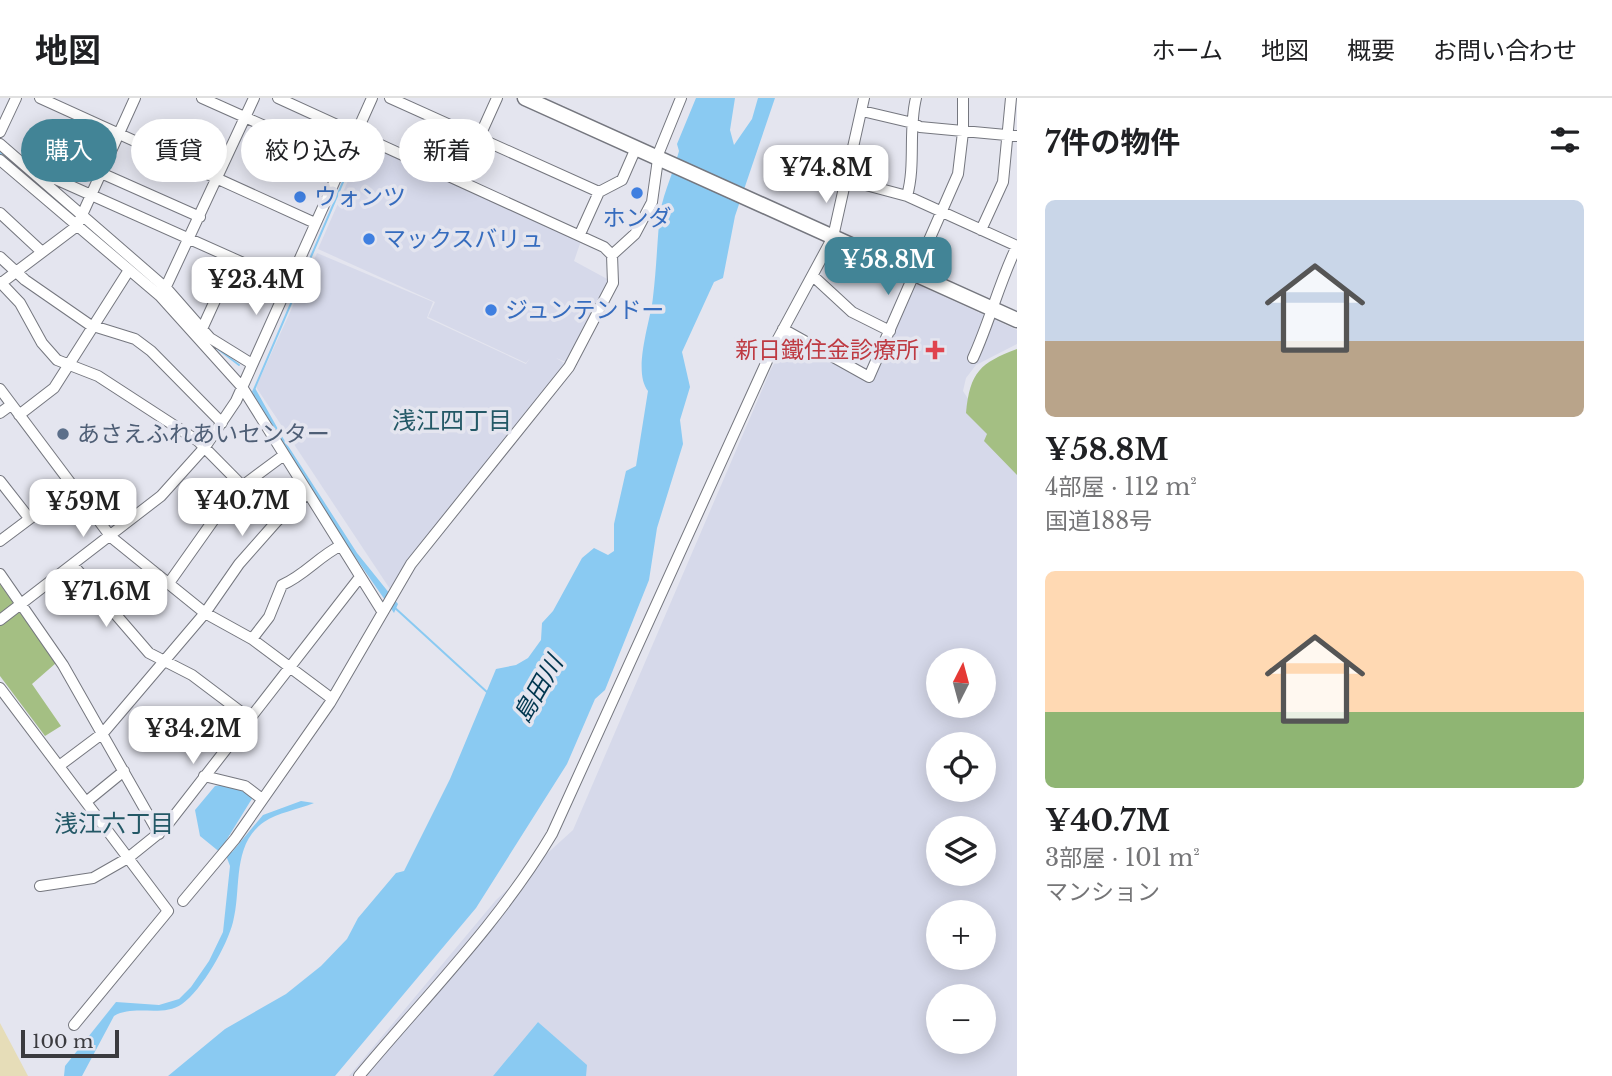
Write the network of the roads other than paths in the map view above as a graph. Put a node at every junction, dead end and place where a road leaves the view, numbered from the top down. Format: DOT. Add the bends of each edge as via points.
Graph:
graph roads {
  1 [pos="16,98"];
  2 [pos="40,98"];
  3 [pos="135,98"];
  4 [pos="202,98"];
  5 [pos="254,98"];
  6 [pos="278,98"];
  7 [pos="372,98"];
  8 [pos="390,98"];
  9 [pos="497,98"];
  10 [pos="525,98"];
  11 [pos="864,98"];
  12 [pos="916,98"];
  13 [pos="963,98"];
  14 [pos="1011,98"];
  15 [pos="677,100"];
  16 [pos="546,101"];
  17 [pos="862,111"];
  18 [pos="245,117"];
  19 [pos="250,119"];
  20 [pos="325,119"];
  21 [pos="362,119"];
  22 [pos="437,119"];
  23 [pos="487,119"];
  24 [pos="913,122"];
  25 [pos="0,132"];
  26 [pos="963,132"];
  27 [pos="119,134"];
  28 [pos="1012,136"];
  29 [pos="117,138"];
  30 [pos="131,139"];
  31 [pos="0,144"];
  32 [pos="495,145"];
  33 [pos="636,148"];
  34 [pos="227,156"];
  35 [pos="662,156"];
  36 [pos="0,160"];
  37 [pos="21,162"];
  38 [pos="117,180"];
  39 [pos="847,180"];
  40 [pos="41,182"];
  41 [pos="62,182"];
  42 [pos="97,182"];
  43 [pos="215,182"];
  44 [pos="226,182"];
  45 [pos="334,182"];
  46 [pos="464,182"];
  47 [pos="599,192"];
  48 [pos="91,195"];
  49 [pos="907,196"];
  50 [pos="942,212"];
  51 [pos="0,213"];
  52 [pos="200,217"];
  53 [pos="79,221"];
  54 [pos="315,223"];
  55 [pos="981,230"];
  56 [pos="830,232"];
  57 [pos="580,234"];
  58 [pos="190,239"];
  59 [pos="42,253"];
  60 [pos="612,255"];
  61 [pos="0,257"];
  62 [pos="234,259"];
  63 [pos="129,270"];
  64 [pos="916,271"];
  65 [pos="17,272"];
  66 [pos="813,276"];
  67 [pos="0,283"];
  68 [pos="288,283"];
  69 [pos="163,293"];
  70 [pos="992,306"];
  71 [pos="1017,313"];
  72 [pos="1017,320"];
  73 [pos="94,326"];
  74 [pos="202,329"];
  75 [pos="783,329"];
  76 [pos="890,331"];
  77 [pos="972,358"];
  78 [pos="252,364"];
  79 [pos="69,366"];
  80 [pos="242,387"];
  81 [pos="0,389"];
  82 [pos="11,405"];
  83 [pos="0,413"];
  84 [pos="19,415"];
  85 [pos="222,423"];
  86 [pos="205,447"];
  87 [pos="284,455"];
  88 [pos="0,481"];
  89 [pos="72,487"];
  90 [pos="241,487"];
  91 [pos="308,493"];
  92 [pos="29,518"];
  93 [pos="277,521"];
  94 [pos="111,537"];
  95 [pos="0,541"];
  96 [pos="340,546"];
  97 [pos="73,565"];
  98 [pos="0,574"];
  99 [pos="360,577"];
  100 [pos="169,583"];
  101 [pos="22,604"];
  102 [pos="383,609"];
  103 [pos="205,613"];
  104 [pos="0,620"];
  105 [pos="252,639"];
  106 [pos="165,662"];
  107 [pos="290,666"];
  108 [pos="0,688"];
  109 [pos="331,698"];
  110 [pos="249,718"];
  111 [pos="103,733"];
  112 [pos="59,766"];
  113 [pos="124,771"];
  114 [pos="204,776"];
  115 [pos="262,799"];
  116 [pos="86,802"];
  117 [pos="159,834"];
  118 [pos="128,858"];
  119 [pos="40,886"];
  120 [pos="183,901"];
  121 [pos="74,1025"];
  122 [pos="359,1076"];
  1 -- 25 [label="street"];
  2 -- 27 [label="street"];
  3 -- 27 [label="street"];
  4 -- 18 [label="street"];
  5 -- 18 [label="street"];
  6 -- 20 [label="street"];
  7 -- 21 [label="street"];
  8 -- 22 [label="street"];
  9 -- 23 [label="street"];
  10 -- 16 [label="highway"];
  11 -- 17 [label="street"];
  12 -- 24 [label="street"];
  13 -- 26 [label="street"];
  14 -- 28 [label="street"];
  15 -- 35 [label="street"];
  16 -- 33 [label="highway"];
  16 -- 35 [label="highway"];
  17 -- 24 [label="street"];
  17 -- 39 [label="street"];
  18 -- 19 [label="street"];
  18 -- 34 [label="street"];
  24 -- 26 [label="street" via="919,127"];
  24 -- 49 [label="street" via="914,157"];
  26 -- 28 [label="street"];
  26 -- 50 [label="street" via="958,174"];
  27 -- 29 [label="street"];
  27 -- 30 [label="street"];
  28 -- 55 [label="street" via="1003,182"];
  31 -- 37 [label="street"];
  32 -- 47 [label="street"];
  33 -- 35 [label="highway"];
  33 -- 47 [label="street" via="622,180"];
  35 -- 56 [label="highway"];
  35 -- 60 [label="street" via="642,224"];
  36 -- 53 [label="street"];
  38 -- 52 [label="street"];
  39 -- 49 [label="street"];
  39 -- 56 [label="street"];
  40 -- 53 [label="street"];
  41 -- 48 [label="street"];
  42 -- 48 [label="street"];
  43 -- 52 [label="street"];
  44 -- 54 [label="street"];
  45 -- 54 [label="street"];
  46 -- 57 [label="street"];
  47 -- 57 [label="street"];
  48 -- 53 [label="street"];
  48 -- 58 [label="street"];
  49 -- 50 [label="street"];
  50 -- 55 [label="street"];
  50 -- 64 [label="street"];
  51 -- 59 [label="street"];
  52 -- 58 [label="street"];
  53 -- 59 [label="street"];
  53 -- 63 [label="street"];
  53 -- 69 [label="street"];
  54 -- 68 [label="street"];
  55 -- 70 [label="street" via="1017,246"];
  56 -- 64 [label="highway"];
  56 -- 66 [label="street"];
  57 -- 60 [label="street"];
  58 -- 62 [label="street"];
  58 -- 69 [label="street"];
  59 -- 65 [label="street"];
  60 -- 102 [label="street" via="613,283 569,367 411,564"];
  61 -- 65 [label="street"];
  62 -- 68 [label="street"];
  62 -- 74 [label="street"];
  63 -- 69 [label="street"];
  63 -- 73 [label="street"];
  64 -- 70 [label="highway"];
  64 -- 76 [label="street"];
  65 -- 67 [label="street"];
  65 -- 73 [label="street"];
  66 -- 75 [label="street"];
  66 -- 76 [label="street" via="845,307"];
  67 -- 79 [label="street" via="28,314 49,352"];
  68 -- 78 [label="street"];
  69 -- 74 [label="street"];
  69 -- 80 [label="street"];
  70 -- 71 [label="highway"];
  70 -- 72 [label="highway"];
  70 -- 77 [label="street"];
  73 -- 79 [label="street"];
  73 -- 85 [label="street" via="152,351"];
  74 -- 78 [label="street"];
  75 -- 76 [label="street" via="869,377"];
  75 -- 122 [label="street" via="552,834 508,901"];
  78 -- 80 [label="street"];
  79 -- 84 [label="street" via="46,396"];
  79 -- 86 [label="street" via="98,376"];
  80 -- 85 [label="street"];
  80 -- 87 [label="street"];
  81 -- 82 [label="street"];
  82 -- 83 [label="street"];
  82 -- 84 [label="street"];
  84 -- 89 [label="street"];
  85 -- 86 [label="street"];
  86 -- 90 [label="street"];
  86 -- 94 [label="street" via="161,496"];
  87 -- 90 [label="street"];
  87 -- 91 [label="street"];
  88 -- 92 [label="street"];
  89 -- 92 [label="street"];
  89 -- 94 [label="street"];
  90 -- 93 [label="street"];
  90 -- 100 [label="street"];
  91 -- 93 [label="street"];
  91 -- 96 [label="street"];
  92 -- 95 [label="street"];
  93 -- 103 [label="street"];
  94 -- 97 [label="street"];
  94 -- 100 [label="street"];
  96 -- 99 [label="street"];
  96 -- 105 [label="street" via="282,585 269,617"];
  97 -- 101 [label="street"];
  97 -- 106 [label="street" via="137,642"];
  98 -- 101 [label="street"];
  99 -- 102 [label="street"];
  99 -- 107 [label="street"];
  100 -- 103 [label="street"];
  101 -- 104 [label="street"];
  101 -- 111 [label="street"];
  102 -- 109 [label="street" via="380,622"];
  103 -- 105 [label="street"];
  103 -- 106 [label="street"];
  105 -- 107 [label="street"];
  106 -- 110 [label="street" via="192,675"];
  106 -- 111 [label="street"];
  107 -- 109 [label="street"];
  107 -- 110 [label="street"];
  108 -- 112 [label="street"];
  109 -- 115 [label="street"];
  110 -- 114 [label="street"];
  111 -- 112 [label="street"];
  111 -- 113 [label="street"];
  112 -- 116 [label="street"];
  113 -- 116 [label="street"];
  113 -- 117 [label="street"];
  114 -- 115 [label="street" via="245,786"];
  114 -- 117 [label="street"];
  115 -- 120 [label="street"];
  116 -- 118 [label="street"];
  117 -- 118 [label="street"];
  118 -- 119 [label="street" via="93,878"];
  118 -- 121 [label="street" via="168,911"];
}
